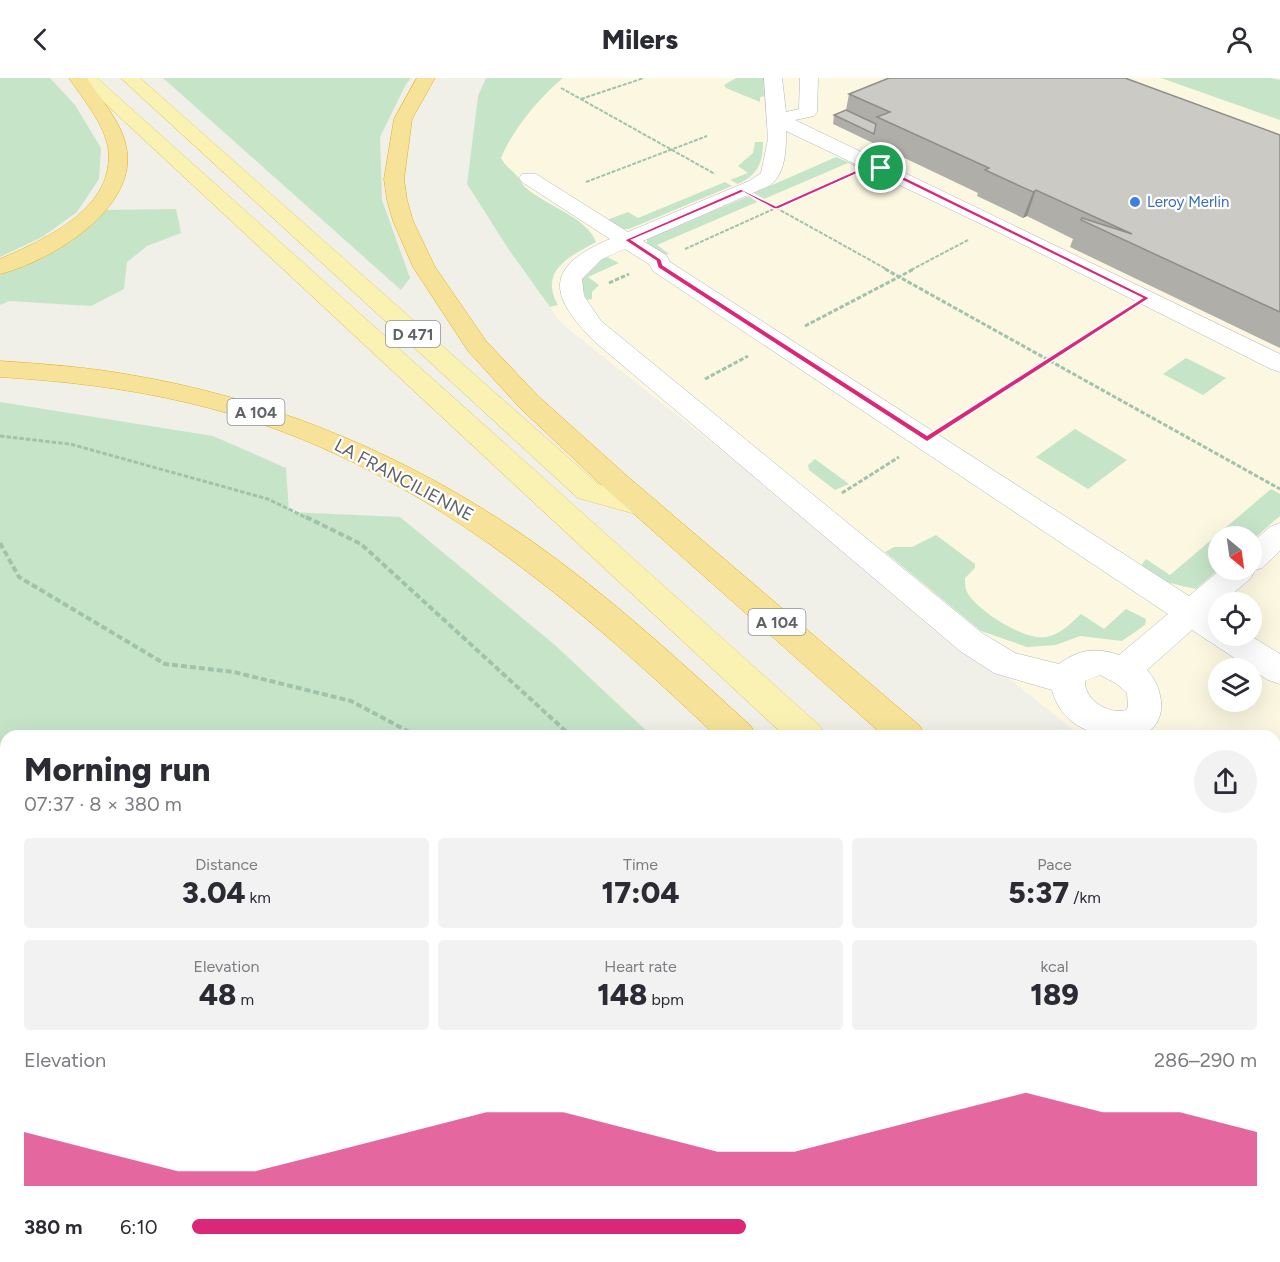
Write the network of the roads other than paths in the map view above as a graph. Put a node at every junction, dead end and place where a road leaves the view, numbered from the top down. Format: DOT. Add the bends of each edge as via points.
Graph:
graph roads {
  1 [pos="78,78"];
  2 [pos="87,78"];
  3 [pos="130,78"];
  4 [pos="426,78"];
  5 [pos="773,78"];
  6 [pos="810,78"];
  7 [pos="777,119"];
  8 [pos="530,178"];
  9 [pos="627,240"];
  10 [pos="0,267"];
  11 [pos="1280,364"];
  12 [pos="0,369"];
  13 [pos="646,507"];
  14 [pos="1280,534"];
  15 [pos="1262,550"];
  16 [pos="1229,580"];
  17 [pos="1191,614"];
  18 [pos="1208,625"];
  19 [pos="1241,646"];
  20 [pos="1124,670"];
  21 [pos="1280,671"];
  22 [pos="1067,680"];
  23 [pos="732,730"];
  24 [pos="801,730"];
  25 [pos="901,730"];
  26 [pos="1127,730"];
  27 [pos="1131,730"];
  1 -- 10 [label="highway" via="114,138 119,159 116,179 103,202 83,222 47,246"];
  2 -- 24 [label="main road, D 471"];
  3 -- 13 [label="main road, D 471" via="588,491"];
  4 -- 13 [label="highway" via="403,119 394,179 403,221 424,267 477,346 501,373"];
  5 -- 7 [label="lane"];
  6 -- 7 [label="lane" via="808,112"];
  7 -- 9 [label="lane" via="775,158 771,174 764,181"];
  7 -- 11 [label="lane"];
  8 -- 9 [label="lane"];
  9 -- 17 [label="lane" via="658,260 660,266"];
  9 -- 22 [label="lane" via="594,254 571,279 571,292 585,318 971,642 1006,664"];
  12 -- 23 [label="highway, LA FRANCILIENNE / A 104" via="101,377 192,394 291,423 368,458 488,526 546,569 601,612"];
  13 -- 25 [label="highway, A 104"];
  14 -- 15 [label="lane"];
  16 -- 17 [label="lane"];
  17 -- 18 [label="lane"];
  17 -- 20 [label="lane"];
  19 -- 21 [label="lane"];
  20 -- 22 [label="lane" via="1100,662 1088,663 1078,666"];
  20 -- 27 [label="lane" via="1147,698 1143,716"];
  22 -- 26 [label="lane" via="1071,699 1088,717"];
}
